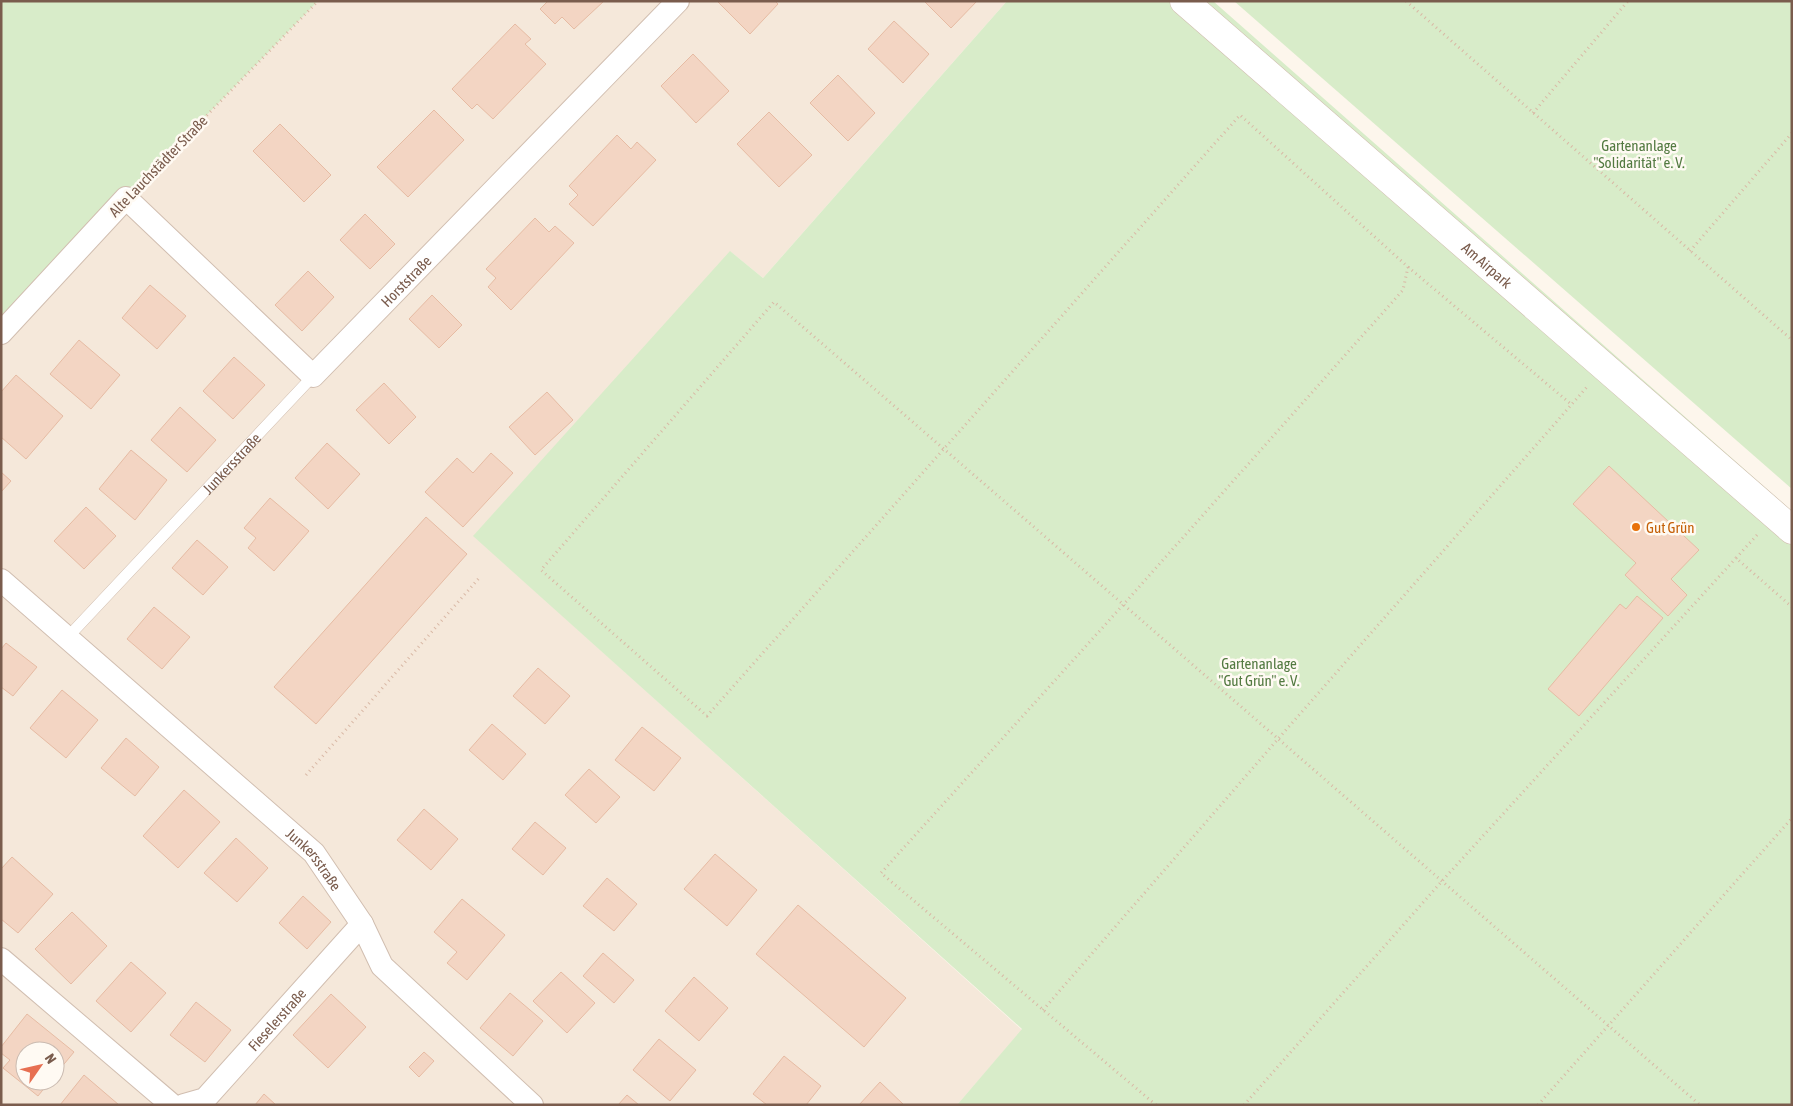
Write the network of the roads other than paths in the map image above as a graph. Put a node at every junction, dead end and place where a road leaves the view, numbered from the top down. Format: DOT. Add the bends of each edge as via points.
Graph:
graph roads {
  1 [pos="678,1"];
  2 [pos="1184,1"];
  3 [pos="1,333"];
  4 [pos="313,376"];
  5 [pos="1792,530"];
  6 [pos="1,580"];
  7 [pos="67,638"];
  8 [pos="362,924"];
  9 [pos="1,959"];
  10 [pos="172,1105"];
  11 [pos="184,1105"];
  12 [pos="532,1105"];
  1 -- 4 [label="street, Horststraße"];
  2 -- 5 [label="street, Am Airpark"];
  3 -- 4 [label="street, Alte Lauchstädter Straße" via="126,198"];
  4 -- 7 [label="lane, Junkersstraße"];
  6 -- 7 [label="street, Junkersstraße"];
  7 -- 8 [label="street, Junkersstraße" via="314,853"];
  8 -- 11 [label="street, Fieselerstraße" via="205,1099"];
  8 -- 12 [label="street, Junkersstraße" via="382,966"];
  9 -- 10 [label="street"];
}
